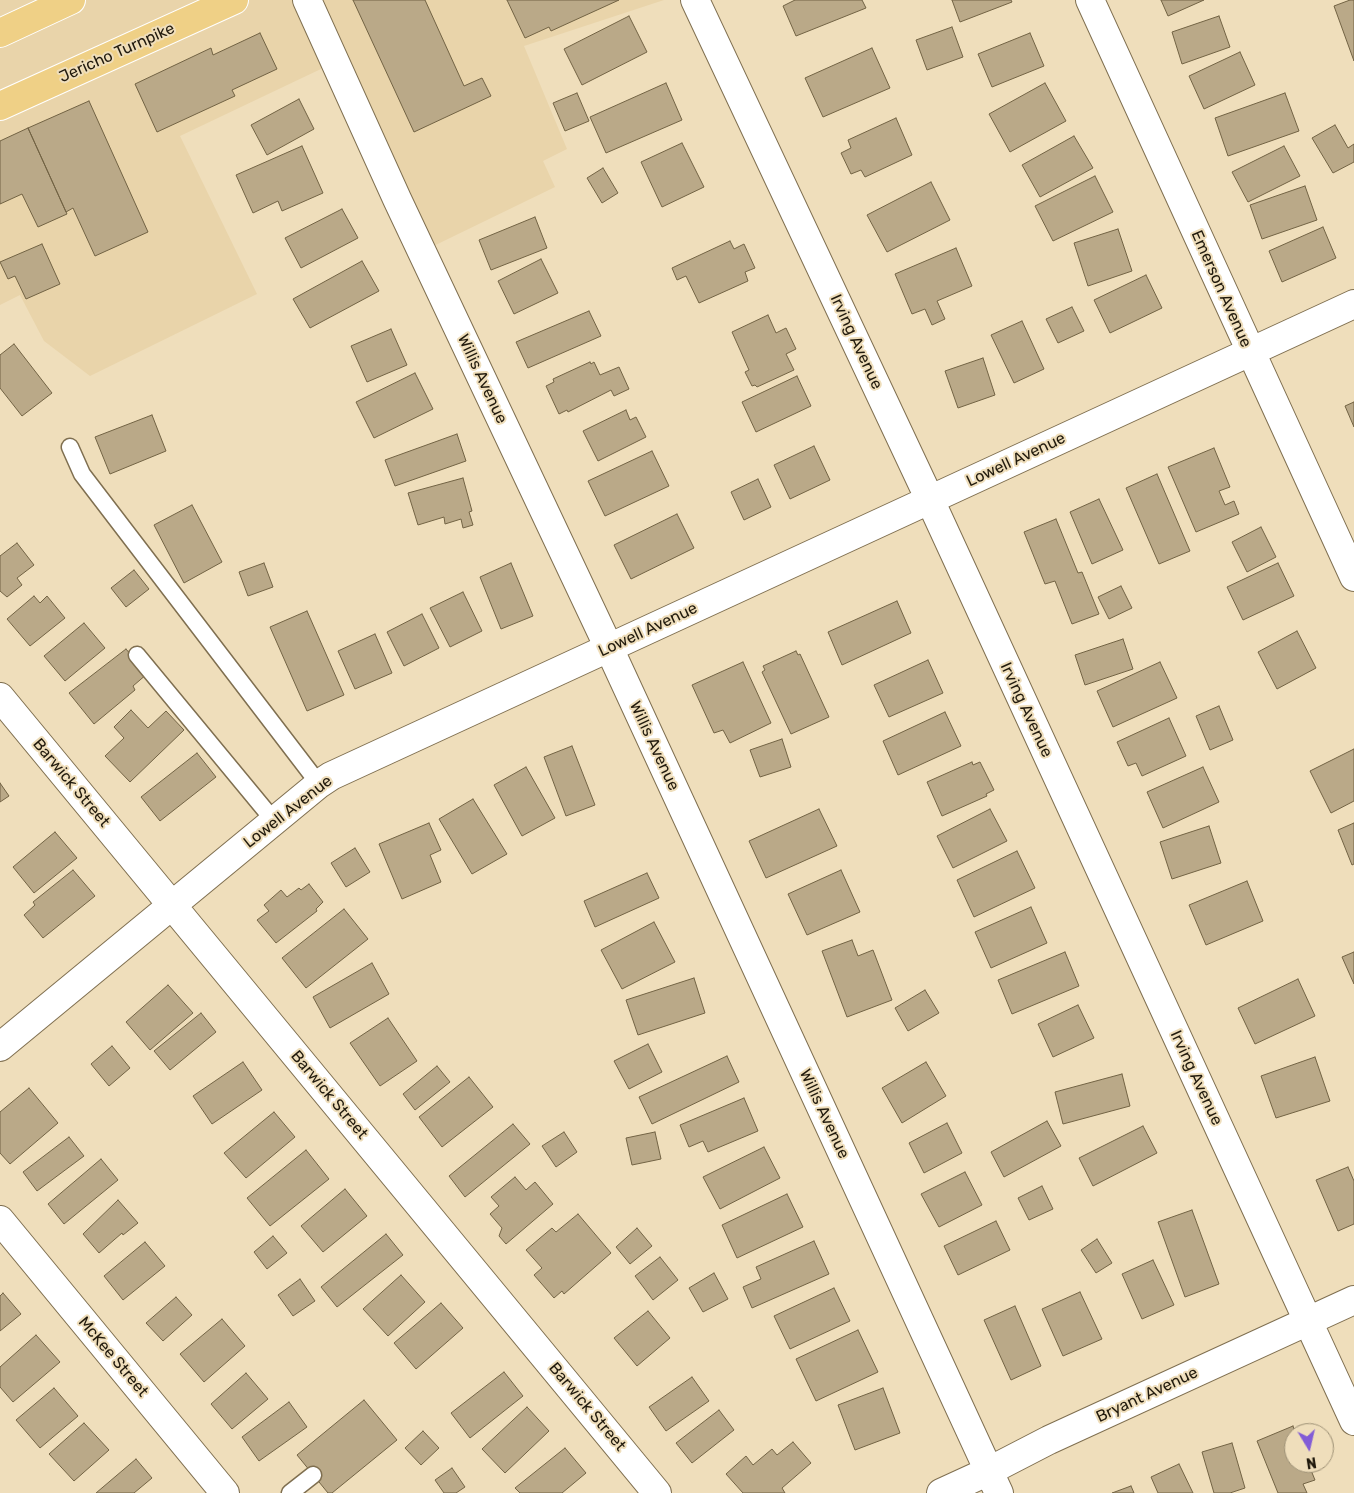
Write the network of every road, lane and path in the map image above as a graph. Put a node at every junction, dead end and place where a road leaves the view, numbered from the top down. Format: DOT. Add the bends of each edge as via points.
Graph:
graph roads {
  1 [pos="69,0"];
  2 [pos="234,0"];
  3 [pos="307,0"];
  4 [pos="696,0"];
  5 [pos="1090,0"];
  6 [pos="0,33"];
  7 [pos="0,106"];
  8 [pos="1354,304"];
  9 [pos="1250,352"];
  10 [pos="70,447"];
  11 [pos="930,500"];
  12 [pos="1354,577"];
  13 [pos="609,648"];
  14 [pos="137,655"];
  15 [pos="0,697"];
  16 [pos="319,784"];
  17 [pos="275,822"];
  18 [pos="172,904"];
  19 [pos="0,1047"];
  20 [pos="0,1220"];
  21 [pos="1354,1300"];
  22 [pos="1308,1322"];
  23 [pos="1354,1421"];
  24 [pos="313,1475"];
  25 [pos="994,1482"];
  26 [pos="225,1493"];
  27 [pos="290,1493"];
  28 [pos="658,1493"];
  29 [pos="941,1493"];
  1 -- 6 [label="main road"];
  2 -- 7 [label="main road, Jericho Turnpike"];
  3 -- 13 [label="street, Willis Avenue"];
  4 -- 11 [label="street, Irving Avenue"];
  5 -- 9 [label="street, Emerson Avenue"];
  8 -- 9 [label="street, Lowell Avenue"];
  9 -- 11 [label="street, Lowell Avenue"];
  9 -- 12 [label="street, Emerson Avenue"];
  10 -- 16 [label="lane" via="82,474"];
  11 -- 13 [label="street, Lowell Avenue"];
  11 -- 22 [label="street, Irving Avenue"];
  13 -- 16 [label="street, Lowell Avenue"];
  13 -- 25 [label="street, Willis Avenue"];
  14 -- 17 [label="lane"];
  15 -- 18 [label="street, Barwick Street"];
  16 -- 17 [label="street, Lowell Avenue"];
  17 -- 18 [label="street, Lowell Avenue"];
  18 -- 19 [label="street, Lowell Avenue"];
  18 -- 28 [label="street, Barwick Street"];
  20 -- 26 [label="street, McKee Street"];
  21 -- 22 [label="street, Bryant Avenue"];
  22 -- 23 [label="street, Irving Avenue"];
  22 -- 25 [label="street, Bryant Avenue" via="1049,1440"];
  24 -- 27 [label="lane"];
  25 -- 29 [label="street, Bryant Avenue"];
}
